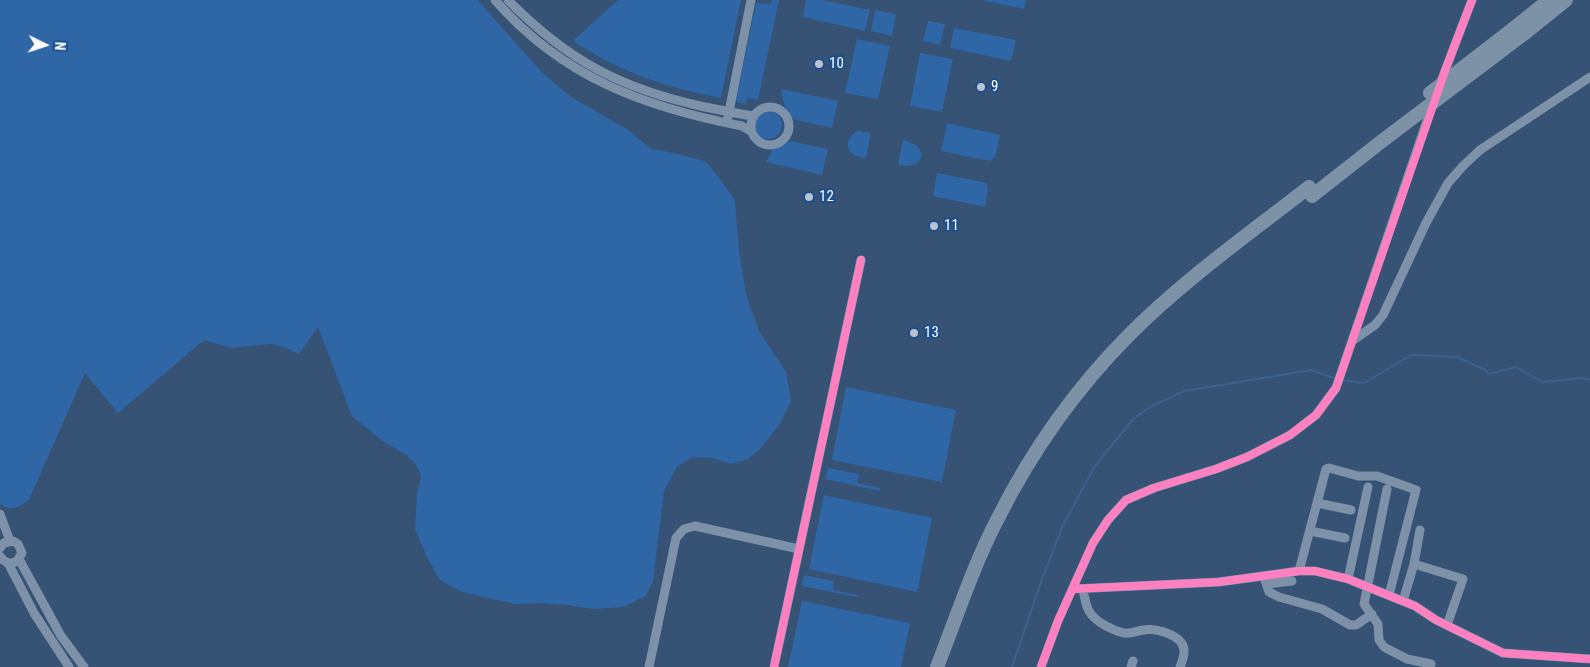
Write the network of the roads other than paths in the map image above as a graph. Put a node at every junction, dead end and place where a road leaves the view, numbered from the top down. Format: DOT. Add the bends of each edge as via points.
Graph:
graph roads {
  1 [pos="495,0"];
  2 [pos="508,0"];
  3 [pos="751,0"];
  4 [pos="1472,0"];
  5 [pos="1550,0"];
  6 [pos="1566,0"];
  7 [pos="1522,29"];
  8 [pos="1590,77"];
  9 [pos="729,112"];
  10 [pos="754,116"];
  11 [pos="726,122"];
  12 [pos="752,132"];
  13 [pos="1311,192"];
  14 [pos="861,260"];
  15 [pos="1351,344"];
  16 [pos="1368,487"];
  17 [pos="1387,489"];
  18 [pos="1317,503"];
  19 [pos="1351,510"];
  20 [pos="0,514"];
  21 [pos="1420,530"];
  22 [pos="1310,531"];
  23 [pos="1345,538"];
  24 [pos="10,541"];
  25 [pos="0,548"];
  26 [pos="799,549"];
  27 [pos="0,556"];
  28 [pos="20,559"];
  29 [pos="8,563"];
  30 [pos="1414,564"];
  31 [pos="1299,572"];
  32 [pos="1348,579"];
  33 [pos="1265,580"];
  34 [pos="1292,581"];
  35 [pos="1367,586"];
  36 [pos="1073,589"];
  37 [pos="1083,589"];
  38 [pos="1389,595"];
  39 [pos="1403,601"];
  40 [pos="1372,614"];
  41 [pos="1448,625"];
  42 [pos="1590,659"];
  43 [pos="1431,664"];
  44 [pos="69,667"];
  45 [pos="84,667"];
  46 [pos="649,667"];
  47 [pos="774,667"];
  48 [pos="937,667"];
  49 [pos="945,667"];
  50 [pos="1042,667"];
  51 [pos="1180,667"];
  1 -- 11 [label="street" via="542,46 583,73 650,103"];
  2 -- 9 [label="street" via="562,48 602,72 639,89"];
  3 -- 9 [label="street"];
  4 -- 15 [label="street"];
  5 -- 7 [label="highway"];
  6 -- 7 [label="highway"];
  7 -- 13 [label="highway, bridge"];
  8 -- 15 [label="street" via="1480,150 1463,166 1448,184 1426,223 1382,315 1375,325"];
  9 -- 10 [label="street"];
  9 -- 11 [label="street"];
  10 -- 12 [label="street"];
  10 -- 12 [label="street" via="766,107 777,108 786,118 788,129 774,144 758,141"];
  11 -- 12 [label="street"];
  13 -- 48 [label="highway" via="1169,298 1131,333 1077,395 1040,446 996,521"];
  13 -- 49 [label="highway" via="1175,304 1133,343 1081,403 1044,455 1003,528"];
  14 -- 26 [label="street"];
  15 -- 36 [label="street" via="1336,388 1316,414 1290,435 1247,457 1126,500 1093,543"];
  16 -- 32 [label="street"];
  17 -- 35 [label="street"];
  18 -- 19 [label="street"];
  18 -- 22 [label="street"];
  18 -- 38 [label="street" via="1329,468 1358,476 1377,476 1416,490"];
  20 -- 24 [label="street"];
  21 -- 30 [label="street"];
  22 -- 23 [label="street"];
  22 -- 31 [label="street"];
  24 -- 25 [label="street"];
  24 -- 28 [label="street" via="20,547"];
  26 -- 46 [label="street" via="695,526 684,529 676,538"];
  26 -- 47 [label="street"];
  27 -- 29 [label="street"];
  28 -- 29 [label="street"];
  28 -- 45 [label="street" via="61,636"];
  29 -- 44 [label="street" via="34,613"];
  30 -- 39 [label="street"];
  30 -- 41 [label="street" via="1463,579"];
  31 -- 32 [label="street" via="1315,571"];
  31 -- 33 [label="street"];
  32 -- 35 [label="street"];
  33 -- 34 [label="street"];
  33 -- 37 [label="street"];
  33 -- 40 [label="street" via="1269,592 1322,609 1350,625 1356,625"];
  35 -- 38 [label="street"];
  35 -- 40 [label="street" via="1364,604"];
  36 -- 37 [label="street"];
  36 -- 50 [label="street"];
  37 -- 51 [label="street" via="1088,611 1101,623 1122,633 1159,631 1179,640 1184,652"];
  38 -- 39 [label="street"];
  39 -- 41 [label="street"];
  40 -- 43 [label="street" via="1384,647 1407,659"];
  41 -- 42 [label="street" via="1503,653"];
}
